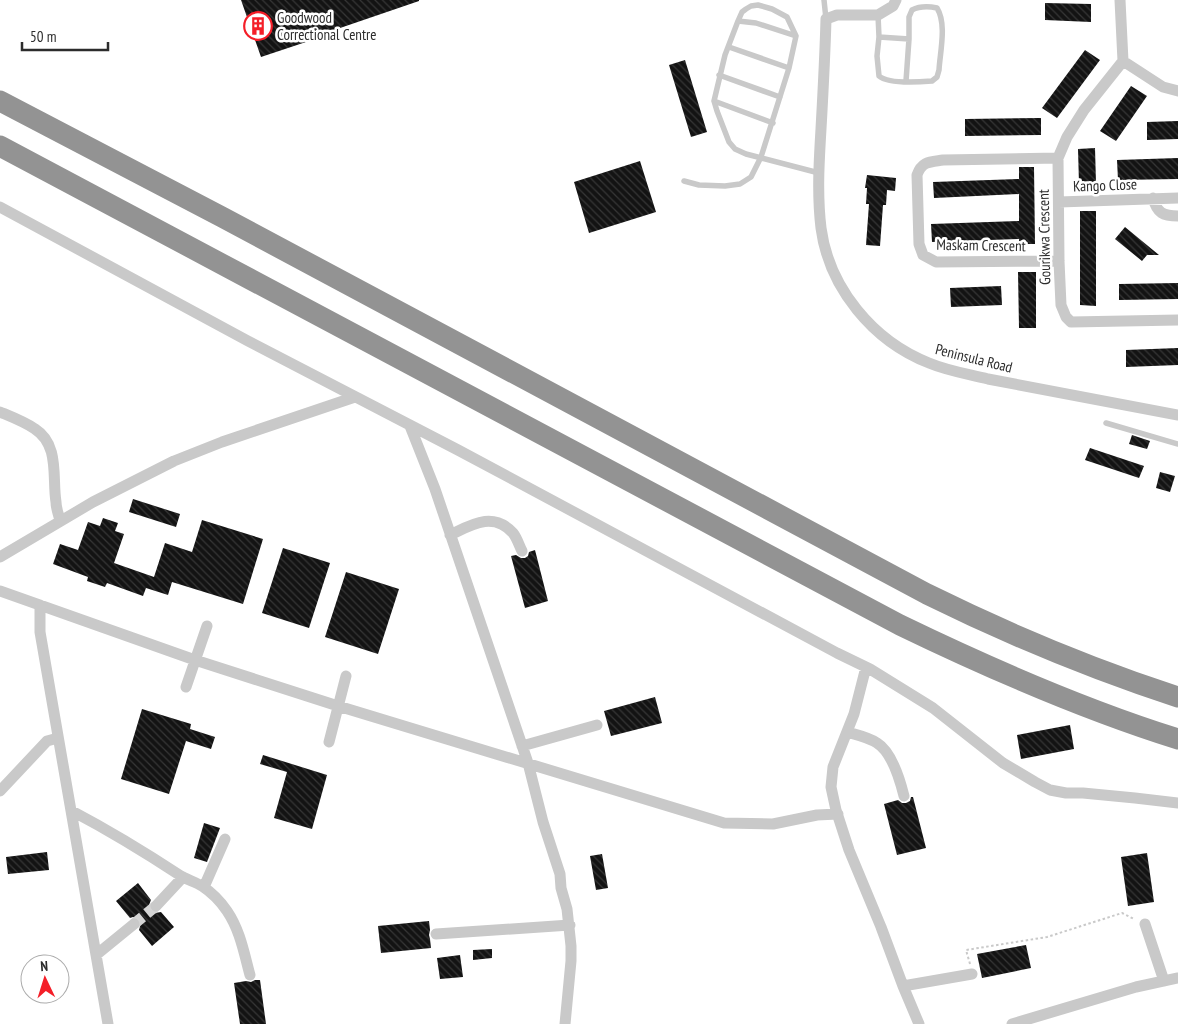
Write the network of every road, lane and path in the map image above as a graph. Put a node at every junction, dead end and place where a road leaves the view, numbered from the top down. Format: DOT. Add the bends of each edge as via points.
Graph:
graph roads {
  1 [pos="824,0"];
  2 [pos="896,0"];
  3 [pos="1120,0"];
  4 [pos="878,15"];
  5 [pos="826,20"];
  6 [pos="738,21"];
  7 [pos="796,36"];
  8 [pos="879,37"];
  9 [pos="909,40"];
  10 [pos="729,46"];
  11 [pos="1123,61"];
  12 [pos="789,68"];
  13 [pos="719,75"];
  14 [pos="906,81"];
  15 [pos="0,89"];
  16 [pos="1178,91"];
  17 [pos="780,97"];
  18 [pos="0,101"];
  19 [pos="714,101"];
  20 [pos="773,123"];
  21 [pos="0,146"];
  22 [pos="0,157"];
  23 [pos="762,157"];
  24 [pos="1058,158"];
  25 [pos="819,173"];
  26 [pos="684,181"];
  27 [pos="1153,198"];
  28 [pos="1178,198"];
  29 [pos="1059,202"];
  30 [pos="0,207"];
  31 [pos="1178,216"];
  32 [pos="222,217"];
  33 [pos="137,219"];
  34 [pos="1059,261"];
  35 [pos="1178,320"];
  36 [pos="355,397"];
  37 [pos="0,412"];
  38 [pos="1178,415"];
  39 [pos="1106,423"];
  40 [pos="410,426"];
  41 [pos="1178,444"];
  42 [pos="60,521"];
  43 [pos="450,534"];
  44 [pos="522,551"];
  45 [pos="0,557"];
  46 [pos="0,591"];
  47 [pos="40,605"];
  48 [pos="206,626"];
  49 [pos="195,660"];
  50 [pos="866,667"];
  51 [pos="346,676"];
  52 [pos="186,687"];
  53 [pos="1178,697"];
  54 [pos="338,706"];
  55 [pos="598,725"];
  56 [pos="847,732"];
  57 [pos="58,738"];
  58 [pos="1178,739"];
  59 [pos="329,742"];
  60 [pos="522,746"];
  61 [pos="528,763"];
  62 [pos="0,791"];
  63 [pos="904,796"];
  64 [pos="1178,803"];
  65 [pos="72,811"];
  66 [pos="838,814"];
  67 [pos="225,839"];
  68 [pos="183,877"];
  69 [pos="204,887"];
  70 [pos="156,906"];
  71 [pos="134,924"];
  72 [pos="1146,924"];
  73 [pos="570,925"];
  74 [pos="436,934"];
  75 [pos="96,955"];
  76 [pos="972,974"];
  77 [pos="250,976"];
  78 [pos="1178,978"];
  79 [pos="1164,981"];
  80 [pos="903,986"];
  81 [pos="108,1024"];
  82 [pos="565,1024"];
  83 [pos="919,1024"];
  84 [pos="1012,1024"];
  1 -- 5 [label="lane, Peninsula Road"];
  2 -- 4 [label="street" via="893,6"];
  3 -- 11 [label="street"];
  4 -- 5 [label="street" via="837,15"];
  4 -- 8 [label="lane"];
  5 -- 25 [label="street, Peninsula Road"];
  6 -- 7 [label="lane" via="756,23"];
  6 -- 7 [label="lane" via="742,12 758,5 787,17"];
  6 -- 10 [label="lane"];
  7 -- 12 [label="lane"];
  8 -- 9 [label="lane"];
  8 -- 14 [label="lane" via="879,76"];
  9 -- 14 [label="lane"];
  9 -- 14 [label="lane" via="912,10 925,6 936,8 942,22 937,77 932,82"];
  10 -- 12 [label="lane"];
  10 -- 13 [label="lane"];
  11 -- 16 [label="street" via="1163,87"];
  11 -- 24 [label="street, Gourikwa Crescent" via="1084,110 1066,137"];
  12 -- 17 [label="lane"];
  13 -- 17 [label="lane"];
  13 -- 19 [label="lane"];
  15 -- 32 [label="highway"];
  17 -- 20 [label="lane"];
  18 -- 32 [label="highway"];
  19 -- 20 [label="lane"];
  19 -- 23 [label="lane" via="729,142 746,154"];
  20 -- 23 [label="lane"];
  21 -- 33 [label="highway"];
  22 -- 33 [label="highway"];
  23 -- 25 [label="lane"];
  23 -- 26 [label="lane" via="751,177 740,184 699,185"];
  24 -- 29 [label="street, Gourikwa Crescent"];
  24 -- 34 [label="street, Maskam Crescent" via="943,160 928,162 917,175 919,244 928,259 936,262"];
  25 -- 38 [label="street, Peninsula Road" via="821,228 831,266 844,292 882,336 929,363 963,373"];
  27 -- 28 [label="street, Kango Close"];
  27 -- 29 [label="street, Kango Close"];
  27 -- 31 [label="street, Kango Close" via="1155,208 1161,213"];
  29 -- 34 [label="street, Gourikwa Crescent"];
  30 -- 36 [label="street"];
  32 -- 53 [label="highway" via="927,594 1059,653"];
  33 -- 58 [label="highway" via="900,625 1022,682"];
  34 -- 35 [label="street, Gourikwa Crescent" via="1061,305 1071,322"];
  36 -- 40 [label="street"];
  36 -- 42 [label="street" via="174,461"];
  37 -- 42 [label="street" via="37,430 51,450"];
  39 -- 41 [label="lane"];
  40 -- 43 [label="street"];
  40 -- 50 [label="street"];
  42 -- 45 [label="street"];
  43 -- 44 [label="street" via="484,521 497,522 514,535"];
  43 -- 60 [label="street"];
  46 -- 47 [label="street"];
  47 -- 49 [label="street"];
  47 -- 57 [label="street" via="40,632"];
  48 -- 49 [label="street"];
  49 -- 52 [label="street"];
  49 -- 54 [label="street"];
  50 -- 56 [label="street"];
  50 -- 64 [label="street" via="933,708 1003,762 1050,790"];
  51 -- 54 [label="street"];
  54 -- 59 [label="street"];
  54 -- 61 [label="street"];
  55 -- 60 [label="street"];
  56 -- 63 [label="street" via="879,744 890,758"];
  56 -- 66 [label="street" via="833,767 832,787"];
  57 -- 62 [label="street" via="47,741"];
  57 -- 65 [label="street"];
  60 -- 61 [label="street"];
  61 -- 66 [label="street" via="724,823 773,824"];
  61 -- 73 [label="street" via="560,874"];
  65 -- 68 [label="street"];
  65 -- 75 [label="street"];
  66 -- 80 [label="street"];
  67 -- 69 [label="street"];
  68 -- 69 [label="street"];
  68 -- 70 [label="street"];
  69 -- 77 [label="street" via="226,910 235,925"];
  71 -- 75 [label="street"];
  72 -- 76 [label="path" via="1122,913 1046,937 966,950"];
  72 -- 79 [label="street"];
  73 -- 74 [label="street"];
  73 -- 82 [label="street"];
  75 -- 81 [label="street"];
  76 -- 80 [label="street"];
  78 -- 79 [label="street"];
  79 -- 84 [label="street"];
  80 -- 83 [label="street"];
}
